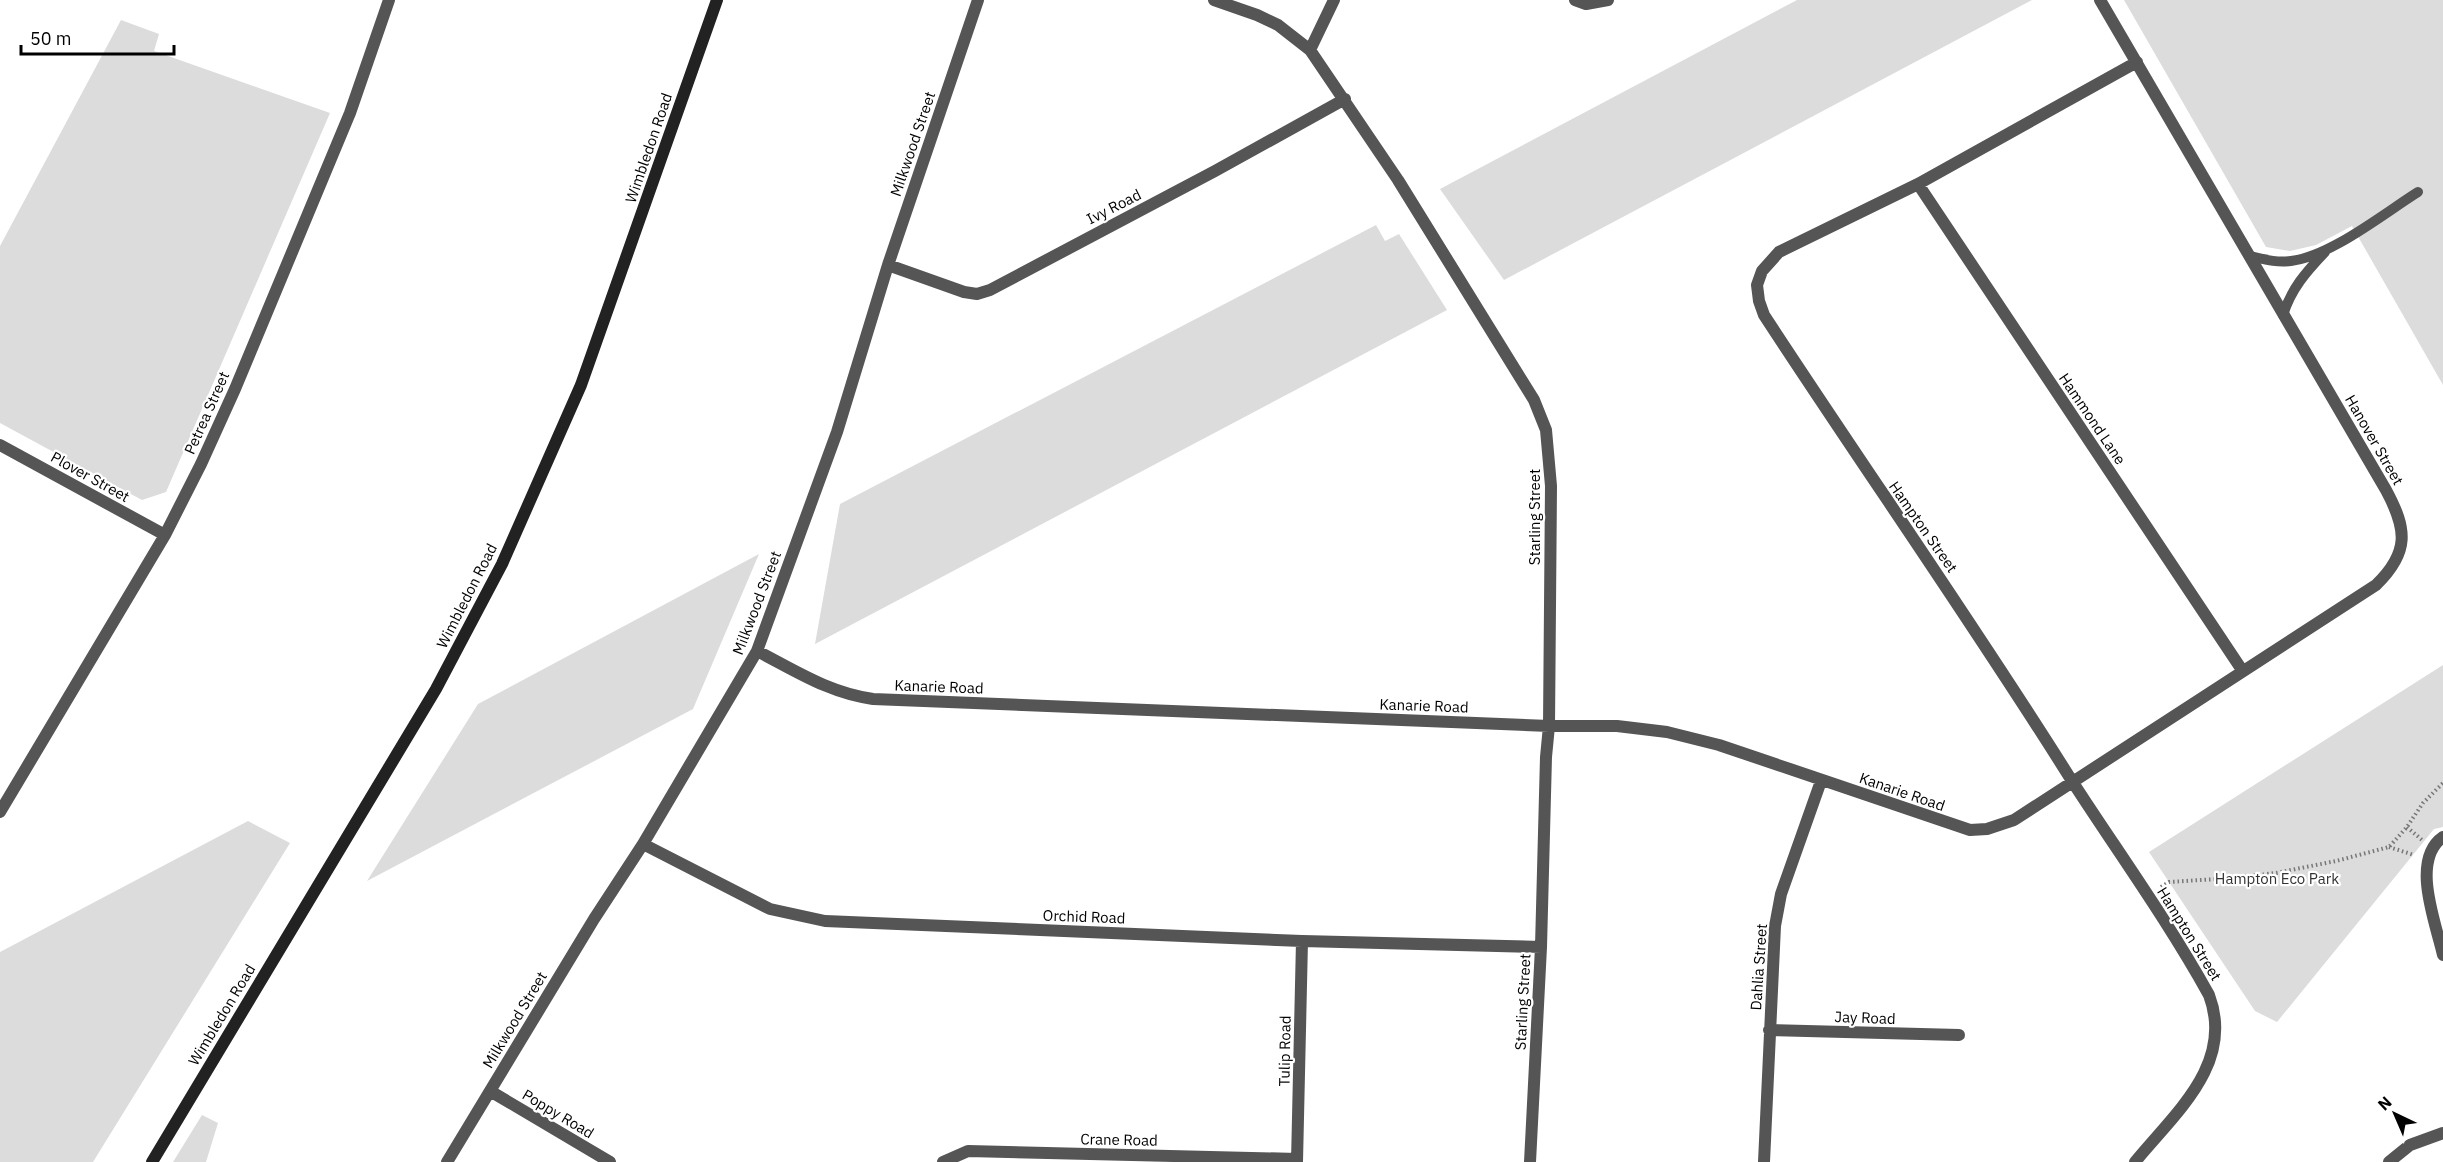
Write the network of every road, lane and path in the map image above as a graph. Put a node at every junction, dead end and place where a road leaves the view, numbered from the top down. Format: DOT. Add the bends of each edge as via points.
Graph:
graph roads {
  1 [pos="389,0"];
  2 [pos="717,0"];
  3 [pos="978,0"];
  4 [pos="1214,0"];
  5 [pos="1334,0"];
  6 [pos="1575,0"];
  7 [pos="1608,0"];
  8 [pos="2100,0"];
  9 [pos="1310,50"];
  10 [pos="2137,62"];
  11 [pos="1345,99"];
  12 [pos="1917,184"];
  13 [pos="2418,192"];
  14 [pos="2325,252"];
  15 [pos="2249,255"];
  16 [pos="888,265"];
  17 [pos="2283,315"];
  18 [pos="0,445"];
  19 [pos="165,535"];
  20 [pos="757,651"];
  21 [pos="2242,670"];
  22 [pos="1549,726"];
  23 [pos="1821,781"];
  24 [pos="2073,781"];
  25 [pos="2443,783"];
  26 [pos="0,812"];
  27 [pos="2443,837"];
  28 [pos="643,844"];
  29 [pos="2389,847"];
  30 [pos="2428,859"];
  31 [pos="2148,895"];
  32 [pos="1302,941"];
  33 [pos="1541,947"];
  34 [pos="2443,955"];
  35 [pos="1769,1030"];
  36 [pos="1959,1035"];
  37 [pos="490,1091"];
  38 [pos="2443,1133"];
  39 [pos="1297,1161"];
  40 [pos="152,1162"];
  41 [pos="447,1162"];
  42 [pos="610,1162"];
  43 [pos="943,1162"];
  44 [pos="1530,1162"];
  45 [pos="1764,1162"];
  46 [pos="2135,1162"];
  47 [pos="2389,1162"];
  1 -- 19 [label="street, Petrea Street" via="350,113 235,389"];
  2 -- 40 [label="street, Wimbledon Road" via="580,385 501,564 436,689"];
  3 -- 16 [label="street, Milkwood Street"];
  4 -- 9 [label="street, Starling Street" via="1278,25"];
  5 -- 9 [label="street"];
  6 -- 7 [label="street" via="1586,4"];
  8 -- 10 [label="street, Hanover Street"];
  9 -- 11 [label="street, Starling Street"];
  10 -- 12 [label="street, Hampton Street"];
  10 -- 15 [label="street, Hanover Street"];
  11 -- 16 [label="street, Ivy Road" via="990,290 964,292"];
  11 -- 22 [label="street, Starling Street" via="1514,365 1546,430 1551,486"];
  12 -- 21 [label="street, Hammond Lane"];
  12 -- 24 [label="street, Hampton Street" via="1779,252 1762,271 1757,285 1759,301 1770,325"];
  13 -- 14 [label="lane"];
  14 -- 15 [label="lane" via="2274,262"];
  14 -- 17 [label="lane" via="2303,275 2289,296"];
  15 -- 17 [label="street, Hanover Street"];
  16 -- 20 [label="street, Milkwood Street" via="837,432"];
  17 -- 21 [label="street, Hanover Street" via="2397,510 2403,542 2392,569 2376,585"];
  18 -- 19 [label="street, Plover Street"];
  19 -- 26 [label="street, Petrea Street"];
  20 -- 22 [label="street, Kanarie Road" via="832,691 873,699"];
  20 -- 28 [label="street, Milkwood Street"];
  21 -- 24 [label="street, Hanover Street"];
  22 -- 23 [label="street, Kanarie Road" via="1617,726 1667,732 1719,745"];
  22 -- 33 [label="street, Starling Street"];
  23 -- 24 [label="street, Kanarie Road" via="1970,830 2014,820"];
  23 -- 35 [label="street, Dahlia Street" via="1781,894 1775,926"];
  24 -- 31 [label="street, Hampton Street"];
  25 -- 29 [label="path"];
  27 -- 30 [label="street"];
  28 -- 32 [label="street, Orchid Road" via="770,909 817,920"];
  28 -- 37 [label="street, Milkwood Street"];
  29 -- 30 [label="path"];
  29 -- 31 [label="path" via="2276,873 2169,882"];
  30 -- 34 [label="street" via="2427,882"];
  31 -- 46 [label="street, Hampton Street" via="2209,995 2217,1032 2212,1057 2200,1082"];
  32 -- 33 [label="street, Orchid Road"];
  32 -- 39 [label="street, Tulip Road"];
  33 -- 44 [label="street, Starling Street"];
  35 -- 36 [label="street, Jay Road"];
  35 -- 45 [label="street, Dahlia Street"];
  37 -- 41 [label="street, Milkwood Street"];
  37 -- 42 [label="street, Poppy Road"];
  38 -- 47 [label="street" via="2410,1145"];
  39 -- 43 [label="street, Crane Road" via="968,1151"];
}
